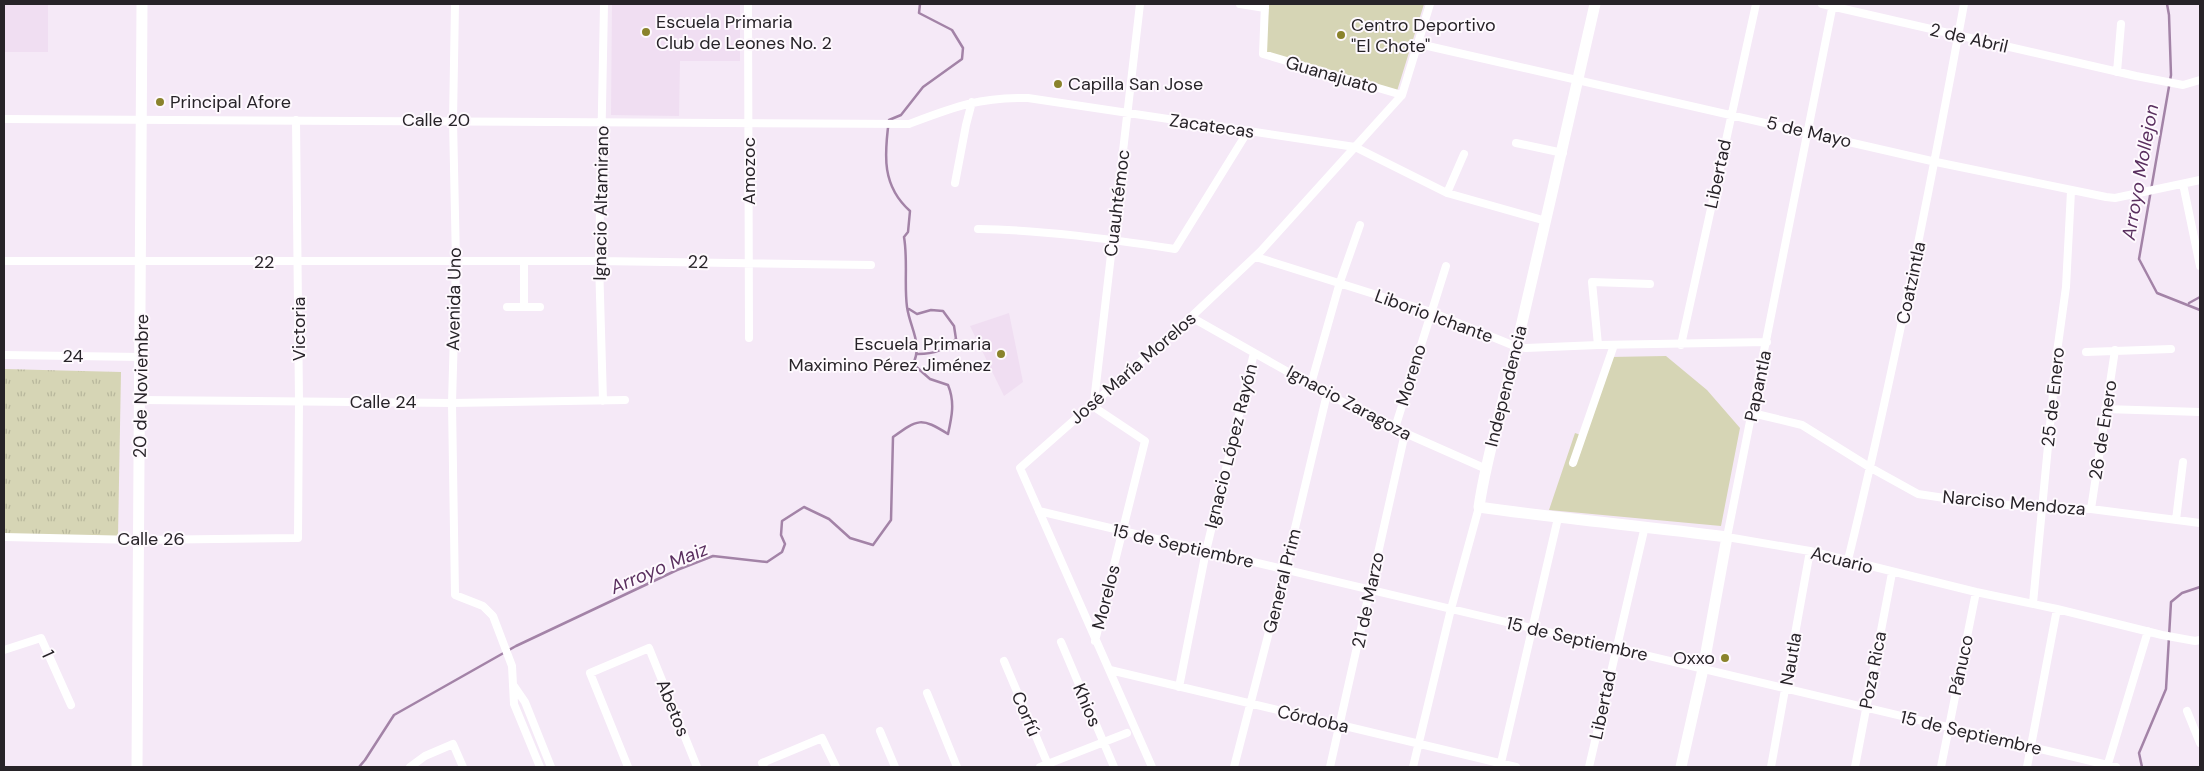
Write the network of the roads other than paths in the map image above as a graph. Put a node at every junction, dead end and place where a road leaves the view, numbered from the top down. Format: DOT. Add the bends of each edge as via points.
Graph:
graph roads {
  1 [pos="142,4"];
  2 [pos="455,4"];
  3 [pos="604,4"];
  4 [pos="748,4"];
  5 [pos="1140,4"];
  6 [pos="1240,4"];
  7 [pos="1430,4"];
  8 [pos="1595,4"];
  9 [pos="1756,4"];
  10 [pos="1822,4"];
  11 [pos="1964,4"];
  12 [pos="1833,5"];
  13 [pos="1265,6"];
  14 [pos="2121,24"];
  15 [pos="1958,36"];
  16 [pos="1418,44"];
  17 [pos="2117,72"];
  18 [pos="2200,80"];
  19 [pos="1578,81"];
  20 [pos="1402,95"];
  21 [pos="972,102"];
  22 [pos="1127,114"];
  23 [pos="1731,115"];
  24 [pos="4,119"];
  25 [pos="142,120"];
  26 [pos="296,120"];
  27 [pos="453,120"];
  28 [pos="602,122"];
  29 [pos="749,123"];
  30 [pos="869,125"];
  31 [pos="1248,131"];
  32 [pos="1808,132"];
  33 [pos="1516,143"];
  34 [pos="1355,147"];
  35 [pos="1563,152"];
  36 [pos="1464,154"];
  37 [pos="1936,162"];
  38 [pos="2200,180"];
  39 [pos="955,183"];
  40 [pos="2183,184"];
  41 [pos="2071,191"];
  42 [pos="1447,193"];
  43 [pos="1546,221"];
  44 [pos="1360,225"];
  45 [pos="978,229"];
  46 [pos="1112,240"];
  47 [pos="1256,257"];
  48 [pos="4,261"];
  49 [pos="599,261"];
  50 [pos="142,262"];
  51 [pos="298,262"];
  52 [pos="456,262"];
  53 [pos="524,262"];
  54 [pos="749,263"];
  55 [pos="871,265"];
  56 [pos="1446,266"];
  57 [pos="2200,266"];
  58 [pos="1340,282"];
  59 [pos="1650,284"];
  60 [pos="524,306"];
  61 [pos="507,307"];
  62 [pos="540,307"];
  63 [pos="1431,312"];
  64 [pos="1191,317"];
  65 [pos="750,338"];
  66 [pos="1767,342"];
  67 [pos="1598,345"];
  68 [pos="1614,345"];
  69 [pos="1681,345"];
  70 [pos="1517,347"];
  71 [pos="2172,349"];
  72 [pos="2115,350"];
  73 [pos="2086,352"];
  74 [pos="1254,353"];
  75 [pos="4,355"];
  76 [pos="141,356"];
  77 [pos="1311,384"];
  78 [pos="1327,394"];
  79 [pos="141,400"];
  80 [pos="624,400"];
  81 [pos="299,401"];
  82 [pos="603,402"];
  83 [pos="452,403"];
  84 [pos="1092,403"];
  85 [pos="2105,409"];
  86 [pos="2200,412"];
  87 [pos="1752,413"];
  88 [pos="1395,428"];
  89 [pos="1405,433"];
  90 [pos="2183,462"];
  91 [pos="1573,463"];
  92 [pos="1484,468"];
  93 [pos="1871,468"];
  94 [pos="2042,506"];
  95 [pos="1479,507"];
  96 [pos="2091,509"];
  97 [pos="1039,512"];
  98 [pos="1558,518"];
  99 [pos="2176,520"];
  100 [pos="2200,523"];
  101 [pos="1645,526"];
  102 [pos="1122,531"];
  103 [pos="4,537"];
  104 [pos="1727,537"];
  105 [pos="298,538"];
  106 [pos="138,540"];
  107 [pos="1206,551"];
  108 [pos="1810,551"];
  109 [pos="1848,560"];
  110 [pos="1285,570"];
  111 [pos="1892,573"];
  112 [pos="1370,590"];
  113 [pos="1976,592"];
  114 [pos="2032,604"];
  115 [pos="1451,609"];
  116 [pos="2057,609"];
  117 [pos="1532,629"];
  118 [pos="2148,631"];
  119 [pos="2200,640"];
  120 [pos="1095,641"];
  121 [pos="1061,642"];
  122 [pos="1615,648"];
  123 [pos="4,650"];
  124 [pos="1004,661"];
  125 [pos="1703,669"];
  126 [pos="1110,670"];
  127 [pos="513,684"];
  128 [pos="1179,687"];
  129 [pos="1785,689"];
  130 [pos="927,692"];
  131 [pos="1251,704"];
  132 [pos="72,706"];
  133 [pos="1865,708"];
  134 [pos="2187,711"];
  135 [pos="1340,725"];
  136 [pos="1948,728"];
  137 [pos="880,731"];
  138 [pos="1127,733"];
  139 [pos="1103,742"];
  140 [pos="2200,743"];
  141 [pos="1418,744"];
  142 [pos="2030,747"];
  143 [pos="763,765"];
  144 [pos="1500,765"];
  145 [pos="1049,766"];
  146 [pos="137,767"];
  147 [pos="410,767"];
  148 [pos="463,767"];
  149 [pos="540,767"];
  150 [pos="551,767"];
  151 [pos="628,767"];
  152 [pos="697,767"];
  153 [pos="836,767"];
  154 [pos="895,767"];
  155 [pos="957,767"];
  156 [pos="1040,767"];
  157 [pos="1114,767"];
  158 [pos="1152,767"];
  159 [pos="1234,767"];
  160 [pos="1330,767"];
  161 [pos="1413,767"];
  162 [pos="1516,767"];
  163 [pos="1589,767"];
  164 [pos="1681,767"];
  165 [pos="1771,767"];
  166 [pos="1855,767"];
  167 [pos="1941,767"];
  168 [pos="2027,767"];
  169 [pos="2110,767"];
  1 -- 25 [label="main road, 20 de Noviembre"];
  2 -- 27 [label="street, Avenida Uno"];
  3 -- 28 [label="street, Ignacio Altamirano"];
  4 -- 29 [label="street, Amozoc"];
  5 -- 22 [label="street, Cuauhtémoc"];
  6 -- 13 [label="street"];
  7 -- 16 [label="street, José María Morelos"];
  8 -- 19 [label="main road, Independencia"];
  9 -- 23 [label="street, Libertad"];
  10 -- 12 [label="street, 2 de Abril"];
  11 -- 15 [label="street, Coatzintla"];
  12 -- 15 [label="street, 2 de Abril"];
  12 -- 32 [label="street, Papantla"];
  13 -- 20 [label="street, Guanajuato" via="1263,54"];
  14 -- 17 [label="street"];
  15 -- 17 [label="street, 2 de Abril"];
  15 -- 37 [label="street, Coatzintla"];
  16 -- 19 [label="street, 5 de Mayo"];
  16 -- 20 [label="street, José María Morelos"];
  17 -- 18 [label="street, 2 de Abril" via="2183,85"];
  19 -- 23 [label="street, 5 de Mayo"];
  19 -- 35 [label="main road, Independencia"];
  20 -- 34 [label="street, José María Morelos"];
  21 -- 22 [label="street, Zacatecas" via="999,97 1028,98"];
  21 -- 30 [label="street, Zacatecas" via="910,124"];
  21 -- 39 [label="street"];
  22 -- 31 [label="street, Zacatecas"];
  22 -- 46 [label="street, Cuauhtémoc"];
  23 -- 32 [label="street, 5 de Mayo"];
  23 -- 69 [label="street, Libertad"];
  24 -- 25 [label="street, Calle 20"];
  25 -- 26 [label="street, Calle 20"];
  25 -- 50 [label="main road, 20 de Noviembre"];
  26 -- 27 [label="street, Calle 20"];
  26 -- 51 [label="street, Victoria"];
  27 -- 28 [label="street, Calle 20"];
  27 -- 52 [label="street, Avenida Uno"];
  28 -- 29 [label="street, Calle 20"];
  28 -- 49 [label="street, Ignacio Altamirano"];
  29 -- 30 [label="street, Calle 20"];
  29 -- 54 [label="street, Amozoc"];
  31 -- 34 [label="street, Zacatecas"];
  31 -- 46 [label="street" via="1175,249"];
  32 -- 37 [label="street, 5 de Mayo"];
  32 -- 66 [label="street, Papantla"];
  33 -- 35 [label="street"];
  34 -- 42 [label="street, Zacatecas"];
  34 -- 47 [label="street, José María Morelos"];
  35 -- 43 [label="main road, Independencia"];
  36 -- 42 [label="street"];
  37 -- 41 [label="street, 5 de Mayo"];
  37 -- 93 [label="street, Coatzintla"];
  38 -- 40 [label="street, 5 de Mayo"];
  40 -- 41 [label="street, 5 de Mayo" via="2115,198"];
  40 -- 57 [label="street"];
  41 -- 94 [label="street, 25 de Enero" via="2066,287"];
  42 -- 43 [label="street, Zacatecas"];
  43 -- 70 [label="main road, Independencia"];
  44 -- 58 [label="street"];
  45 -- 46 [label="street" via="1021,230"];
  46 -- 84 [label="street, Cuauhtémoc"];
  47 -- 58 [label="street, Liborio Ichante"];
  47 -- 64 [label="street, José María Morelos"];
  48 -- 50 [label="street, 22"];
  49 -- 53 [label="street, 22"];
  49 -- 54 [label="street, 22"];
  49 -- 82 [label="street, Ignacio Altamirano"];
  50 -- 51 [label="street, 22"];
  50 -- 76 [label="main road, 20 de Noviembre"];
  51 -- 52 [label="street, 22"];
  51 -- 81 [label="street, Victoria"];
  52 -- 53 [label="street, 22"];
  52 -- 83 [label="street, Avenida Uno"];
  53 -- 60 [label="street"];
  54 -- 55 [label="street, 22"];
  54 -- 65 [label="street, Amozoc"];
  56 -- 63 [label="street, Moreno"];
  58 -- 63 [label="street, Liborio Ichante"];
  58 -- 77 [label="street"];
  59 -- 67 [label="street" via="1592,282"];
  60 -- 61 [label="street"];
  60 -- 62 [label="street"];
  63 -- 70 [label="street, Liborio Ichante"];
  63 -- 88 [label="street, Moreno"];
  64 -- 74 [label="street, Ignacio Zaragoza"];
  64 -- 84 [label="street, José María Morelos"];
  66 -- 69 [label="street, Liborio Ichante"];
  66 -- 87 [label="street, Papantla"];
  67 -- 68 [label="street, Liborio Ichante"];
  67 -- 70 [label="street, Liborio Ichante"];
  68 -- 69 [label="street, Liborio Ichante"];
  68 -- 91 [label="street"];
  70 -- 92 [label="main road, Independencia"];
  71 -- 72 [label="street"];
  72 -- 73 [label="street"];
  72 -- 85 [label="street, 26 de Enero"];
  74 -- 77 [label="street, Ignacio Zaragoza"];
  74 -- 107 [label="street, Ignacio López Rayón"];
  75 -- 76 [label="street, 24"];
  76 -- 79 [label="main road, 20 de Noviembre"];
  77 -- 78 [label="street, Ignacio Zaragoza"];
  78 -- 88 [label="street, Ignacio Zaragoza"];
  78 -- 110 [label="street, General Prim"];
  79 -- 81 [label="street, Calle 24"];
  79 -- 106 [label="main road, 20 de Noviembre"];
  80 -- 82 [label="street, Calle 24"];
  81 -- 83 [label="street, Calle 24"];
  81 -- 105 [label="street, Victoria"];
  82 -- 83 [label="street, Calle 24"];
  83 -- 127 [label="street, Avenida Uno" via="455,595 483,606 493,616 512,666"];
  84 -- 97 [label="street, José María Morelos" via="1020,468"];
  84 -- 102 [label="street, Morelos" via="1145,441"];
  85 -- 86 [label="street"];
  85 -- 96 [label="street, 26 de Enero"];
  87 -- 93 [label="street, Narciso Mendoza" via="1802,425"];
  87 -- 104 [label="street, Papantla"];
  88 -- 89 [label="street, Ignacio Zaragoza"];
  89 -- 92 [label="street, Ignacio Zaragoza"];
  89 -- 112 [label="street, 21 de Marzo"];
  90 -- 99 [label="street"];
  92 -- 95 [label="main road, Independencia"];
  93 -- 94 [label="street, Narciso Mendoza" via="1918,494 1984,504"];
  93 -- 109 [label="street, Coatzintla"];
  94 -- 96 [label="street, Narciso Mendoza"];
  94 -- 114 [label="street, 25 de Enero"];
  95 -- 98 [label="main road, Acuario"];
  95 -- 115 [label="street, Independencia"];
  96 -- 99 [label="street, Narciso Mendoza"];
  97 -- 102 [label="street, 15 de Septiembre"];
  97 -- 120 [label="street, José María Morelos"];
  98 -- 101 [label="main road, Acuario"];
  98 -- 117 [label="street"];
  99 -- 100 [label="street, Narciso Mendoza"];
  101 -- 104 [label="main road, Acuario"];
  101 -- 122 [label="street, Libertad"];
  102 -- 107 [label="street, 15 de Septiembre"];
  102 -- 120 [label="street, Morelos"];
  103 -- 106 [label="street, Calle 26"];
  104 -- 108 [label="street, Acuario"];
  104 -- 125 [label="main road, Papantla"];
  105 -- 106 [label="street, Calle 26"];
  106 -- 146 [label="main road, 20 de Noviembre"];
  107 -- 110 [label="street, 15 de Septiembre"];
  107 -- 128 [label="street, Ignacio López Rayón"];
  108 -- 109 [label="street, Acuario"];
  108 -- 129 [label="street, Nautla"];
  109 -- 111 [label="street, Acuario"];
  110 -- 112 [label="street, 15 de Septiembre"];
  110 -- 131 [label="street, General Prim"];
  111 -- 113 [label="street, Acuario"];
  111 -- 133 [label="street, Poza Rica"];
  112 -- 115 [label="street, 15 de Septiembre"];
  112 -- 135 [label="street, 21 de Marzo"];
  113 -- 114 [label="street, Acuario"];
  113 -- 136 [label="street, Pánuco"];
  114 -- 116 [label="street, Acuario"];
  115 -- 117 [label="street, 15 de Septiembre"];
  115 -- 141 [label="street, Independencia"];
  116 -- 118 [label="street, Acuario"];
  116 -- 142 [label="street"];
  117 -- 122 [label="street, 15 de Septiembre"];
  117 -- 144 [label="street"];
  118 -- 119 [label="street, Acuario"];
  118 -- 169 [label="street"];
  120 -- 126 [label="street, José María Morelos"];
  121 -- 139 [label="street, Khios"];
  122 -- 125 [label="street, 15 de Septiembre"];
  122 -- 163 [label="street, Libertad"];
  123 -- 132 [label="street, 1" via="41,638"];
  124 -- 145 [label="street, Corfú"];
  125 -- 129 [label="street, 15 de Septiembre"];
  125 -- 164 [label="main road, Papantla"];
  126 -- 128 [label="street, Córdoba"];
  126 -- 158 [label="street, José María Morelos"];
  127 -- 149 [label="street" via="514,704"];
  127 -- 150 [label="street" via="525,702"];
  128 -- 131 [label="street, Córdoba"];
  129 -- 133 [label="street, 15 de Septiembre"];
  129 -- 165 [label="street, Nautla"];
  130 -- 155 [label="street"];
  131 -- 135 [label="street, Córdoba"];
  131 -- 159 [label="street, General Prim"];
  133 -- 136 [label="street, 15 de Septiembre"];
  133 -- 166 [label="street, Poza Rica"];
  134 -- 140 [label="street"];
  135 -- 141 [label="street, Córdoba"];
  135 -- 160 [label="street, 21 de Marzo"];
  136 -- 142 [label="street, 15 de Septiembre"];
  136 -- 167 [label="street, Pánuco"];
  137 -- 154 [label="street"];
  138 -- 139 [label="street"];
  139 -- 145 [label="street"];
  139 -- 157 [label="street, Khios"];
  141 -- 144 [label="street, Córdoba"];
  141 -- 161 [label="street, Independencia"];
  142 -- 168 [label="street"];
  142 -- 169 [label="street, 15 de Septiembre"];
  143 -- 153 [label="street" via="822,738"];
  144 -- 162 [label="street, Córdoba"];
  145 -- 156 [label="street"];
  147 -- 148 [label="street" via="425,756 453,744"];
  151 -- 152 [label="street, Abetos" via="590,673 649,648"];
}
